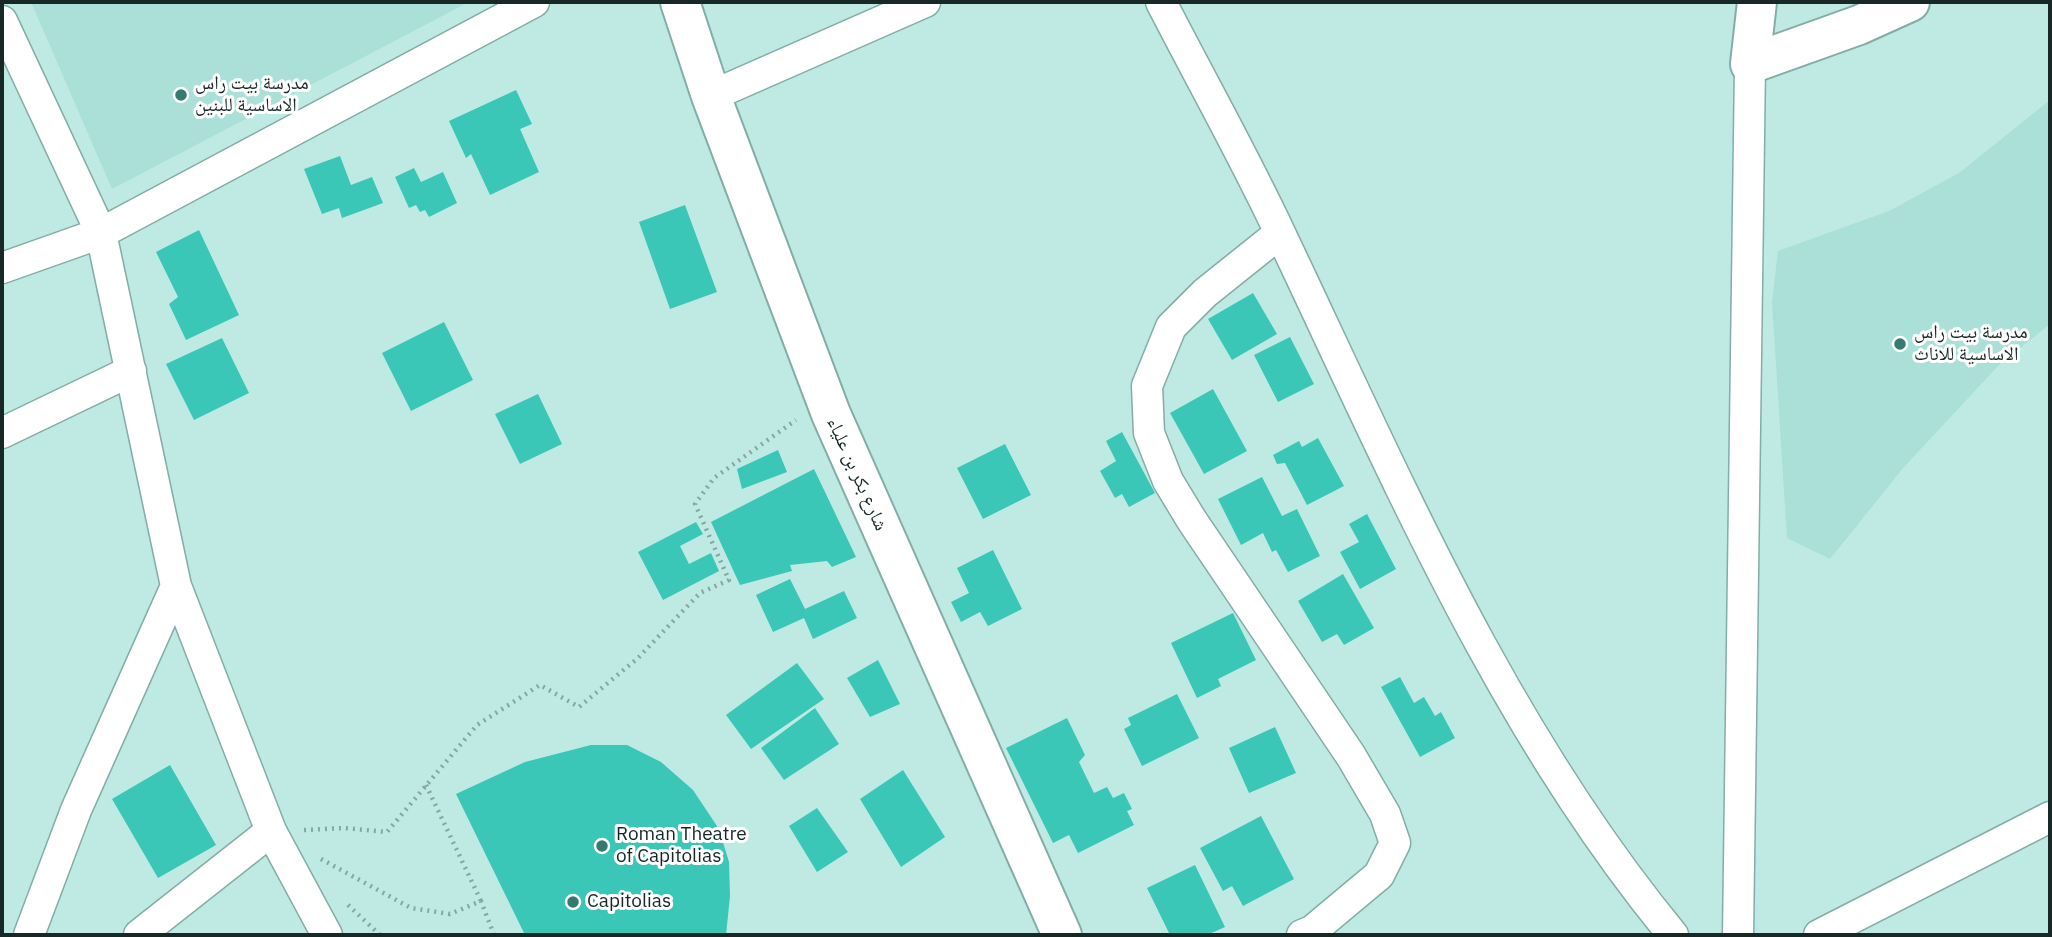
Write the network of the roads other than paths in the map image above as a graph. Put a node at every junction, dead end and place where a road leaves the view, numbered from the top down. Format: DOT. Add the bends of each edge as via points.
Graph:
graph roads {
  1 [pos="534,2"];
  2 [pos="680,2"];
  3 [pos="925,2"];
  4 [pos="1161,2"];
  5 [pos="1756,2"];
  6 [pos="1910,2"];
  7 [pos="2,21"];
  8 [pos="1750,64"];
  9 [pos="711,96"];
  10 [pos="101,233"];
  11 [pos="1280,233"];
  12 [pos="2,268"];
  13 [pos="131,371"];
  14 [pos="2,433"];
  15 [pos="177,586"];
  16 [pos="2050,817"];
  17 [pos="271,831"];
  18 [pos="1309,934"];
  19 [pos="29,935"];
  20 [pos="139,935"];
  21 [pos="327,935"];
  22 [pos="1062,935"];
  23 [pos="1673,935"];
  24 [pos="1738,935"];
  25 [pos="1819,935"];
  1 -- 10 [label="street"];
  2 -- 9 [label="street, شارع بكر بن علياء"];
  3 -- 9 [label="street"];
  4 -- 11 [label="street"];
  5 -- 8 [label="street"];
  6 -- 8 [label="street"];
  7 -- 10 [label="street"];
  8 -- 24 [label="street"];
  9 -- 22 [label="street, شارع بكر بن علياء" via="825,399"];
  10 -- 12 [label="street"];
  10 -- 13 [label="street"];
  11 -- 18 [label="street" via="1205,293 1171,327 1147,386 1149,433 1174,491 1351,756 1385,814 1395,843 1379,875"];
  11 -- 23 [label="street" via="1387,463 1490,660 1550,766 1615,862"];
  13 -- 14 [label="street"];
  13 -- 15 [label="street"];
  15 -- 17 [label="street"];
  15 -- 19 [label="street" via="76,810"];
  16 -- 25 [label="street"];
  17 -- 20 [label="street"];
  17 -- 21 [label="street"];
}
